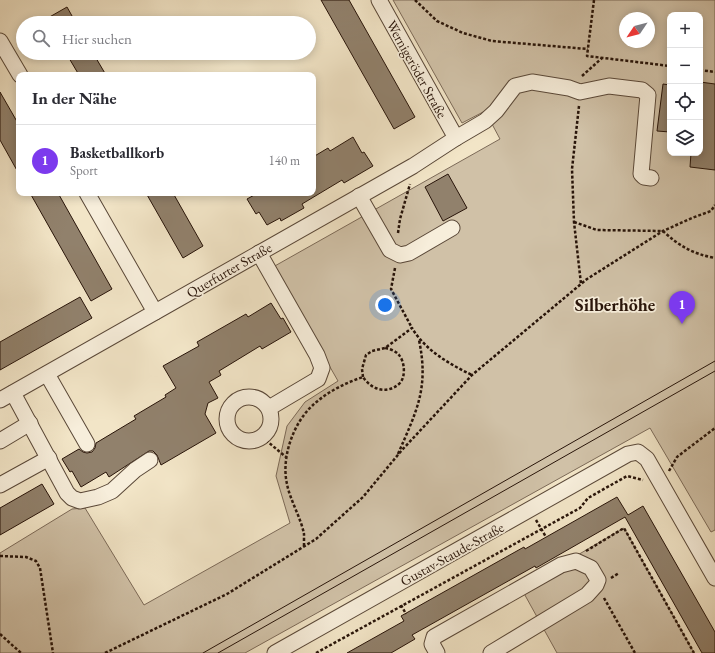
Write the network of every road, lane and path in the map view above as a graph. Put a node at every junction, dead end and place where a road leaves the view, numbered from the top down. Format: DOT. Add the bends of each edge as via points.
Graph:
graph roads {
  1 [pos="379,0"];
  2 [pos="415,0"];
  3 [pos="594,0"];
  4 [pos="0,41"];
  5 [pos="588,49"];
  6 [pos="602,58"];
  7 [pos="667,66"];
  8 [pos="703,70"];
  9 [pos="18,72"];
  10 [pos="715,72"];
  11 [pos="572,93"];
  12 [pos="456,138"];
  13 [pos="651,178"];
  14 [pos="89,196"];
  15 [pos="359,196"];
  16 [pos="715,205"];
  17 [pos="715,210"];
  18 [pos="711,211"];
  19 [pos="574,222"];
  20 [pos="452,228"];
  21 [pos="663,231"];
  22 [pos="259,253"];
  23 [pos="715,258"];
  24 [pos="581,284"];
  25 [pos="155,312"];
  26 [pos="419,339"];
  27 [pos="385,348"];
  28 [pos="47,374"];
  29 [pos="472,375"];
  30 [pos="363,377"];
  31 [pos="6,396"];
  32 [pos="269,408"];
  33 [pos="30,423"];
  34 [pos="715,428"];
  35 [pos="262,437"];
  36 [pos="0,441"];
  37 [pos="87,444"];
  38 [pos="397,456"];
  39 [pos="286,457"];
  40 [pos="49,458"];
  41 [pos="150,460"];
  42 [pos="652,479"];
  43 [pos="0,485"];
  44 [pos="530,510"];
  45 [pos="542,530"];
  46 [pos="546,537"];
  47 [pos="304,546"];
  48 [pos="0,556"];
  49 [pos="561,565"];
  50 [pos="715,578"];
  51 [pos="596,585"];
  52 [pos="401,605"];
  53 [pos="406,614"];
  54 [pos="0,634"];
  55 [pos="21,653"];
  56 [pos="53,653"];
  57 [pos="105,653"];
  58 [pos="275,653"];
  59 [pos="316,653"];
  60 [pos="437,653"];
  61 [pos="491,653"];
  62 [pos="635,653"];
  63 [pos="694,653"];
  1 -- 12 [label="street, Wernigeröder Straße"];
  2 -- 5 [label="path" via="437,21 463,33 492,41"];
  3 -- 5 [label="path"];
  4 -- 9 [label="street"];
  5 -- 6 [label="path" via="587,56"];
  6 -- 7 [label="path"];
  6 -- 11 [label="path"];
  8 -- 10 [label="path"];
  11 -- 12 [label="street, Querfurter Straße" via="532,82 515,86 485,121"];
  11 -- 13 [label="street" via="609,86 642,90 648,95 641,174"];
  11 -- 19 [label="path"];
  12 -- 15 [label="street, Querfurter Straße"];
  14 -- 25 [label="street"];
  15 -- 20 [label="street" via="390,250 400,255 409,253"];
  15 -- 22 [label="street, Querfurter Straße"];
  16 -- 18 [label="path"];
  17 -- 18 [label="path"];
  18 -- 21 [label="path"];
  19 -- 21 [label="path" via="597,230"];
  19 -- 24 [label="path"];
  21 -- 23 [label="path" via="674,241 699,255"];
  21 -- 24 [label="path"];
  22 -- 25 [label="street, Querfurter Straße"];
  22 -- 32 [label="street" via="317,354 322,368 318,379"];
  24 -- 29 [label="path"];
  25 -- 28 [label="street, Querfurter Straße"];
  26 -- 27 [label="path" via="412,328"];
  26 -- 29 [label="path" via="452,366"];
  26 -- 38 [label="path" via="423,359 422,392"];
  27 -- 30 [label="path" via="366,355 362,369"];
  27 -- 30 [label="path" via="399,354 403,361 404,375 399,384 387,389 377,389 368,384"];
  28 -- 31 [label="street, Querfurter Straße"];
  28 -- 37 [label="street"];
  29 -- 38 [label="path"];
  30 -- 39 [label="path" via="336,388 312,405 295,430"];
  31 -- 33 [label="street"];
  32 -- 35 [label="street" via="272,422"];
  32 -- 35 [label="street" via="264,402 250,396 235,402 227,415 230,430 240,440 247,442"];
  33 -- 36 [label="street"];
  33 -- 40 [label="street"];
  34 -- 42 [label="path" via="677,457 670,470"];
  35 -- 39 [label="path"];
  38 -- 47 [label="path" via="363,497 316,539"];
  39 -- 47 [label="path" via="287,485 304,533"];
  40 -- 41 [label="street" via="67,493 80,501 112,491"];
  40 -- 43 [label="street"];
  42 -- 44 [label="street, Gustav-Staude-Straße" via="647,459 638,452 628,454"];
  42 -- 45 [label="path" via="626,476 588,498 580,508"];
  42 -- 50 [label="street"];
  44 -- 45 [label="path"];
  44 -- 58 [label="street, Gustav-Staude-Straße"];
  45 -- 46 [label="path"];
  45 -- 52 [label="path"];
  47 -- 57 [label="path" via="227,594"];
  48 -- 56 [label="path" via="26,557 36,561 40,568"];
  49 -- 51 [label="street" via="576,561 591,568 598,580"];
  49 -- 60 [label="street" via="434,637 432,644"];
  49 -- 63 [label="path" via="624,528"];
  51 -- 61 [label="street" via="587,595"];
  51 -- 62 [label="path"];
  52 -- 53 [label="path"];
  52 -- 59 [label="path"];
  54 -- 55 [label="path"];
}
